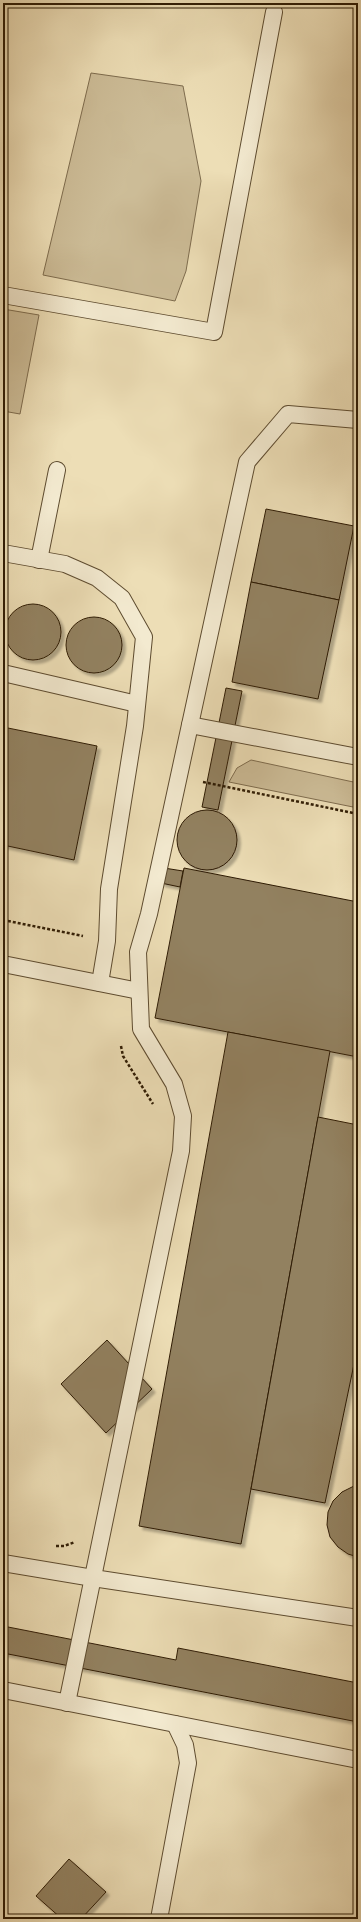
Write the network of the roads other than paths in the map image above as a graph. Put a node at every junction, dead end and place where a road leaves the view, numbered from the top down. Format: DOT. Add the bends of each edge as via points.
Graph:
graph roads {
  1 [pos="274,12"];
  2 [pos="3,295"];
  3 [pos="358,420"];
  4 [pos="57,470"];
  5 [pos="3,553"];
  6 [pos="39,560"];
  7 [pos="3,673"];
  8 [pos="137,704"];
  9 [pos="190,725"];
  10 [pos="358,757"];
  11 [pos="3,964"];
  12 [pos="100,984"];
  13 [pos="139,991"];
  14 [pos="3,1563"];
  15 [pos="93,1578"];
  16 [pos="358,1618"];
  17 [pos="3,1690"];
  18 [pos="67,1703"];
  19 [pos="175,1724"];
  20 [pos="358,1760"];
  21 [pos="160,1919"];
  1 -- 2 [label="lane" via="214,332"];
  3 -- 9 [label="lane" via="288,414 246,462"];
  4 -- 6 [label="lane"];
  5 -- 6 [label="lane"];
  6 -- 8 [label="lane" via="65,564 97,578 122,598 144,637"];
  7 -- 8 [label="lane"];
  8 -- 12 [label="lane" via="109,889 107,941"];
  9 -- 10 [label="lane"];
  9 -- 13 [label="lane" via="149,914 138,952"];
  11 -- 12 [label="lane"];
  12 -- 13 [label="lane"];
  13 -- 15 [label="lane" via="141,1029 174,1084 183,1116 181,1151"];
  14 -- 15 [label="lane"];
  15 -- 16 [label="lane"];
  15 -- 18 [label="lane"];
  17 -- 18 [label="lane"];
  18 -- 19 [label="lane"];
  19 -- 20 [label="lane"];
  19 -- 21 [label="lane" via="185,1745 188,1763"];
}
